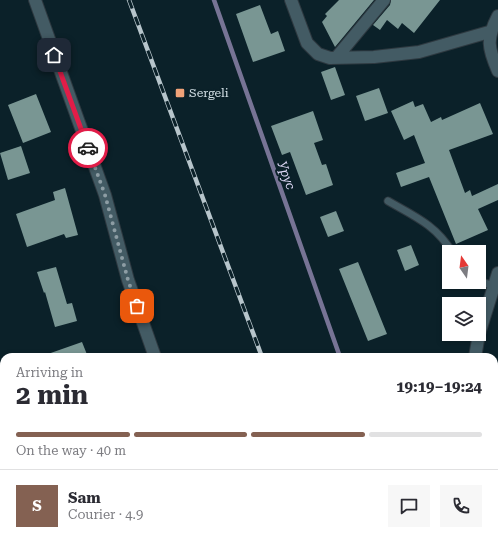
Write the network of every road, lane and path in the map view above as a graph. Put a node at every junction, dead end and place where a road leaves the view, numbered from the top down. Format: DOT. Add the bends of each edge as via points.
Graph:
graph roads {
  1 [pos="35,0"];
  2 [pos="291,0"];
  3 [pos="384,0"];
  4 [pos="498,16"];
  5 [pos="490,32"];
  6 [pos="336,58"];
  7 [pos="498,71"];
  8 [pos="388,201"];
  9 [pos="448,245"];
  10 [pos="498,273"];
  11 [pos="486,283"];
  12 [pos="494,286"];
  13 [pos="486,312"];
  14 [pos="478,341"];
  15 [pos="154,353"];
  16 [pos="476,353"];
  1 -- 15 [label="street" via="105,195 128,280"];
  2 -- 6 [label="street" via="307,43 318,54"];
  3 -- 6 [label="street"];
  4 -- 5 [label="street"];
  5 -- 6 [label="street" via="419,52"];
  5 -- 7 [label="street" via="490,52"];
  8 -- 9 [label="lane" via="426,223"];
  10 -- 12 [label="street"];
  11 -- 12 [label="lane"];
  12 -- 13 [label="street"];
  14 -- 16 [label="street"];
}
